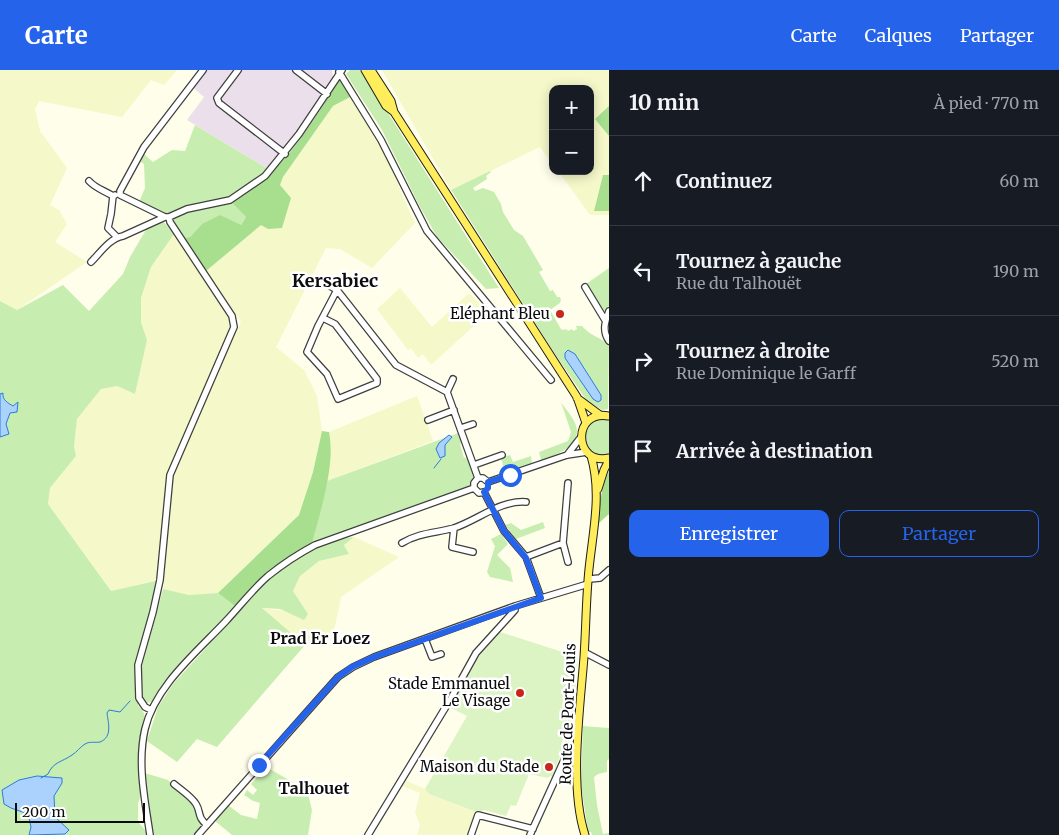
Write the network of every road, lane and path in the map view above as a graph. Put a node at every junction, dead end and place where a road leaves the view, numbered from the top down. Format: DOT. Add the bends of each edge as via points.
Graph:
graph roads {
  1 [pos="203,70"];
  2 [pos="238,70"];
  3 [pos="296,70"];
  4 [pos="368,70"];
  5 [pos="375,70"];
  6 [pos="341,71"];
  7 [pos="327,94"];
  8 [pos="394,112"];
  9 [pos="285,154"];
  10 [pos="89,181"];
  11 [pos="116,195"];
  12 [pos="167,217"];
  13 [pos="117,237"];
  14 [pos="91,262"];
  15 [pos="318,279"];
  16 [pos="586,287"];
  17 [pos="337,290"];
  18 [pos="609,311"];
  19 [pos="323,318"];
  20 [pos="605,320"];
  21 [pos="609,341"];
  22 [pos="453,379"];
  23 [pos="551,380"];
  24 [pos="447,392"];
  25 [pos="577,398"];
  26 [pos="454,410"];
  27 [pos="606,415"];
  28 [pos="428,420"];
  29 [pos="586,423"];
  30 [pos="473,424"];
  31 [pos="461,428"];
  32 [pos="581,436"];
  33 [pos="589,454"];
  34 [pos="502,455"];
  35 [pos="567,455"];
  36 [pos="609,459"];
  37 [pos="474,465"];
  38 [pos="478,478"];
  39 [pos="488,482"];
  40 [pos="568,483"];
  41 [pos="474,488"];
  42 [pos="484,492"];
  43 [pos="597,494"];
  44 [pos="526,502"];
  45 [pos="492,510"];
  46 [pos="454,528"];
  47 [pos="402,543"];
  48 [pos="563,543"];
  49 [pos="472,552"];
  50 [pos="526,558"];
  51 [pos="568,562"];
  52 [pos="609,570"];
  53 [pos="589,582"];
  54 [pos="541,598"];
  55 [pos="515,606"];
  56 [pos="425,639"];
  57 [pos="584,652"];
  58 [pos="441,654"];
  59 [pos="609,665"];
  60 [pos="151,710"];
  61 [pos="580,711"];
  62 [pos="567,748"];
  63 [pos="577,752"];
  64 [pos="565,758"];
  65 [pos="174,784"];
  66 [pos="207,825"];
  67 [pos="531,832"];
  68 [pos="150,835"];
  69 [pos="198,835"];
  70 [pos="368,835"];
  71 [pos="472,835"];
  72 [pos="585,835"];
  1 -- 11 [label="street" via="144,147"];
  2 -- 9 [label="street" via="220,92 219,103"];
  3 -- 7 [label="street"];
  4 -- 8 [label="main road" via="391,101"];
  5 -- 8 [label="street" via="394,99"];
  6 -- 7 [label="street"];
  6 -- 23 [label="street" via="382,141 427,231"];
  7 -- 9 [label="street"];
  8 -- 25 [label="main road"];
  9 -- 12 [label="street" via="265,176 230,200 187,209"];
  10 -- 11 [label="street"];
  11 -- 12 [label="street"];
  11 -- 13 [label="street" via="108,228"];
  12 -- 13 [label="street"];
  12 -- 60 [label="street" via="232,316 234,327 170,475 160,580 138,665 139,698"];
  13 -- 14 [label="street"];
  15 -- 17 [label="street"];
  16 -- 20 [label="street"];
  17 -- 19 [label="street"];
  17 -- 24 [label="street" via="396,365"];
  18 -- 20 [label="street"];
  19 -- 19 [label="street" via="307,352 327,374 338,399 377,383 335,324"];
  20 -- 21 [label="street"];
  22 -- 24 [label="street"];
  24 -- 26 [label="street"];
  25 -- 27 [label="main road"];
  25 -- 29 [label="main road"];
  26 -- 28 [label="street"];
  26 -- 31 [label="street"];
  27 -- 29 [label="main road"];
  29 -- 32 [label="main road"];
  30 -- 31 [label="street"];
  31 -- 37 [label="street"];
  32 -- 33 [label="main road, Route de Port-Louis" via="582,445"];
  32 -- 35 [label="street"];
  33 -- 35 [label="street"];
  33 -- 36 [label="main road"];
  33 -- 43 [label="main road, Route de Port-Louis" via="596,474"];
  34 -- 37 [label="street"];
  35 -- 39 [label="street"];
  36 -- 43 [label="main road, Route de Port-Louis"];
  37 -- 38 [label="street"];
  38 -- 39 [label="street" via="485,478"];
  38 -- 41 [label="street"];
  39 -- 42 [label="street"];
  40 -- 48 [label="street"];
  41 -- 42 [label="street" via="479,493"];
  41 -- 60 [label="street" via="315,545 284,564 266,578 172,679"];
  42 -- 45 [label="street"];
  43 -- 53 [label="main road, Route de Port-Louis"];
  44 -- 45 [label="street" via="517,501"];
  45 -- 46 [label="street"];
  45 -- 50 [label="street"];
  46 -- 47 [label="street" via="413,536"];
  46 -- 49 [label="street" via="452,547"];
  48 -- 50 [label="street"];
  48 -- 51 [label="street"];
  50 -- 54 [label="street"];
  52 -- 53 [label="street"];
  53 -- 54 [label="street"];
  53 -- 57 [label="main road, Route de Port-Louis"];
  54 -- 55 [label="street"];
  55 -- 56 [label="street"];
  55 -- 70 [label="street" via="515,610 476,653"];
  56 -- 58 [label="street" via="432,657"];
  56 -- 66 [label="street" via="374,657 338,677"];
  57 -- 59 [label="street"];
  57 -- 61 [label="main road, Route de Port-Louis"];
  60 -- 68 [label="street" via="141,763"];
  61 -- 62 [label="street"];
  61 -- 63 [label="main road, Route de Port-Louis"];
  62 -- 63 [label="street"];
  62 -- 64 [label="street"];
  63 -- 64 [label="street"];
  63 -- 72 [label="main road, Route de Port-Louis" via="581,821"];
  64 -- 67 [label="street"];
  65 -- 66 [label="street" via="194,801 200,818"];
  66 -- 69 [label="street"];
  67 -- 71 [label="street" via="478,815"];
}
